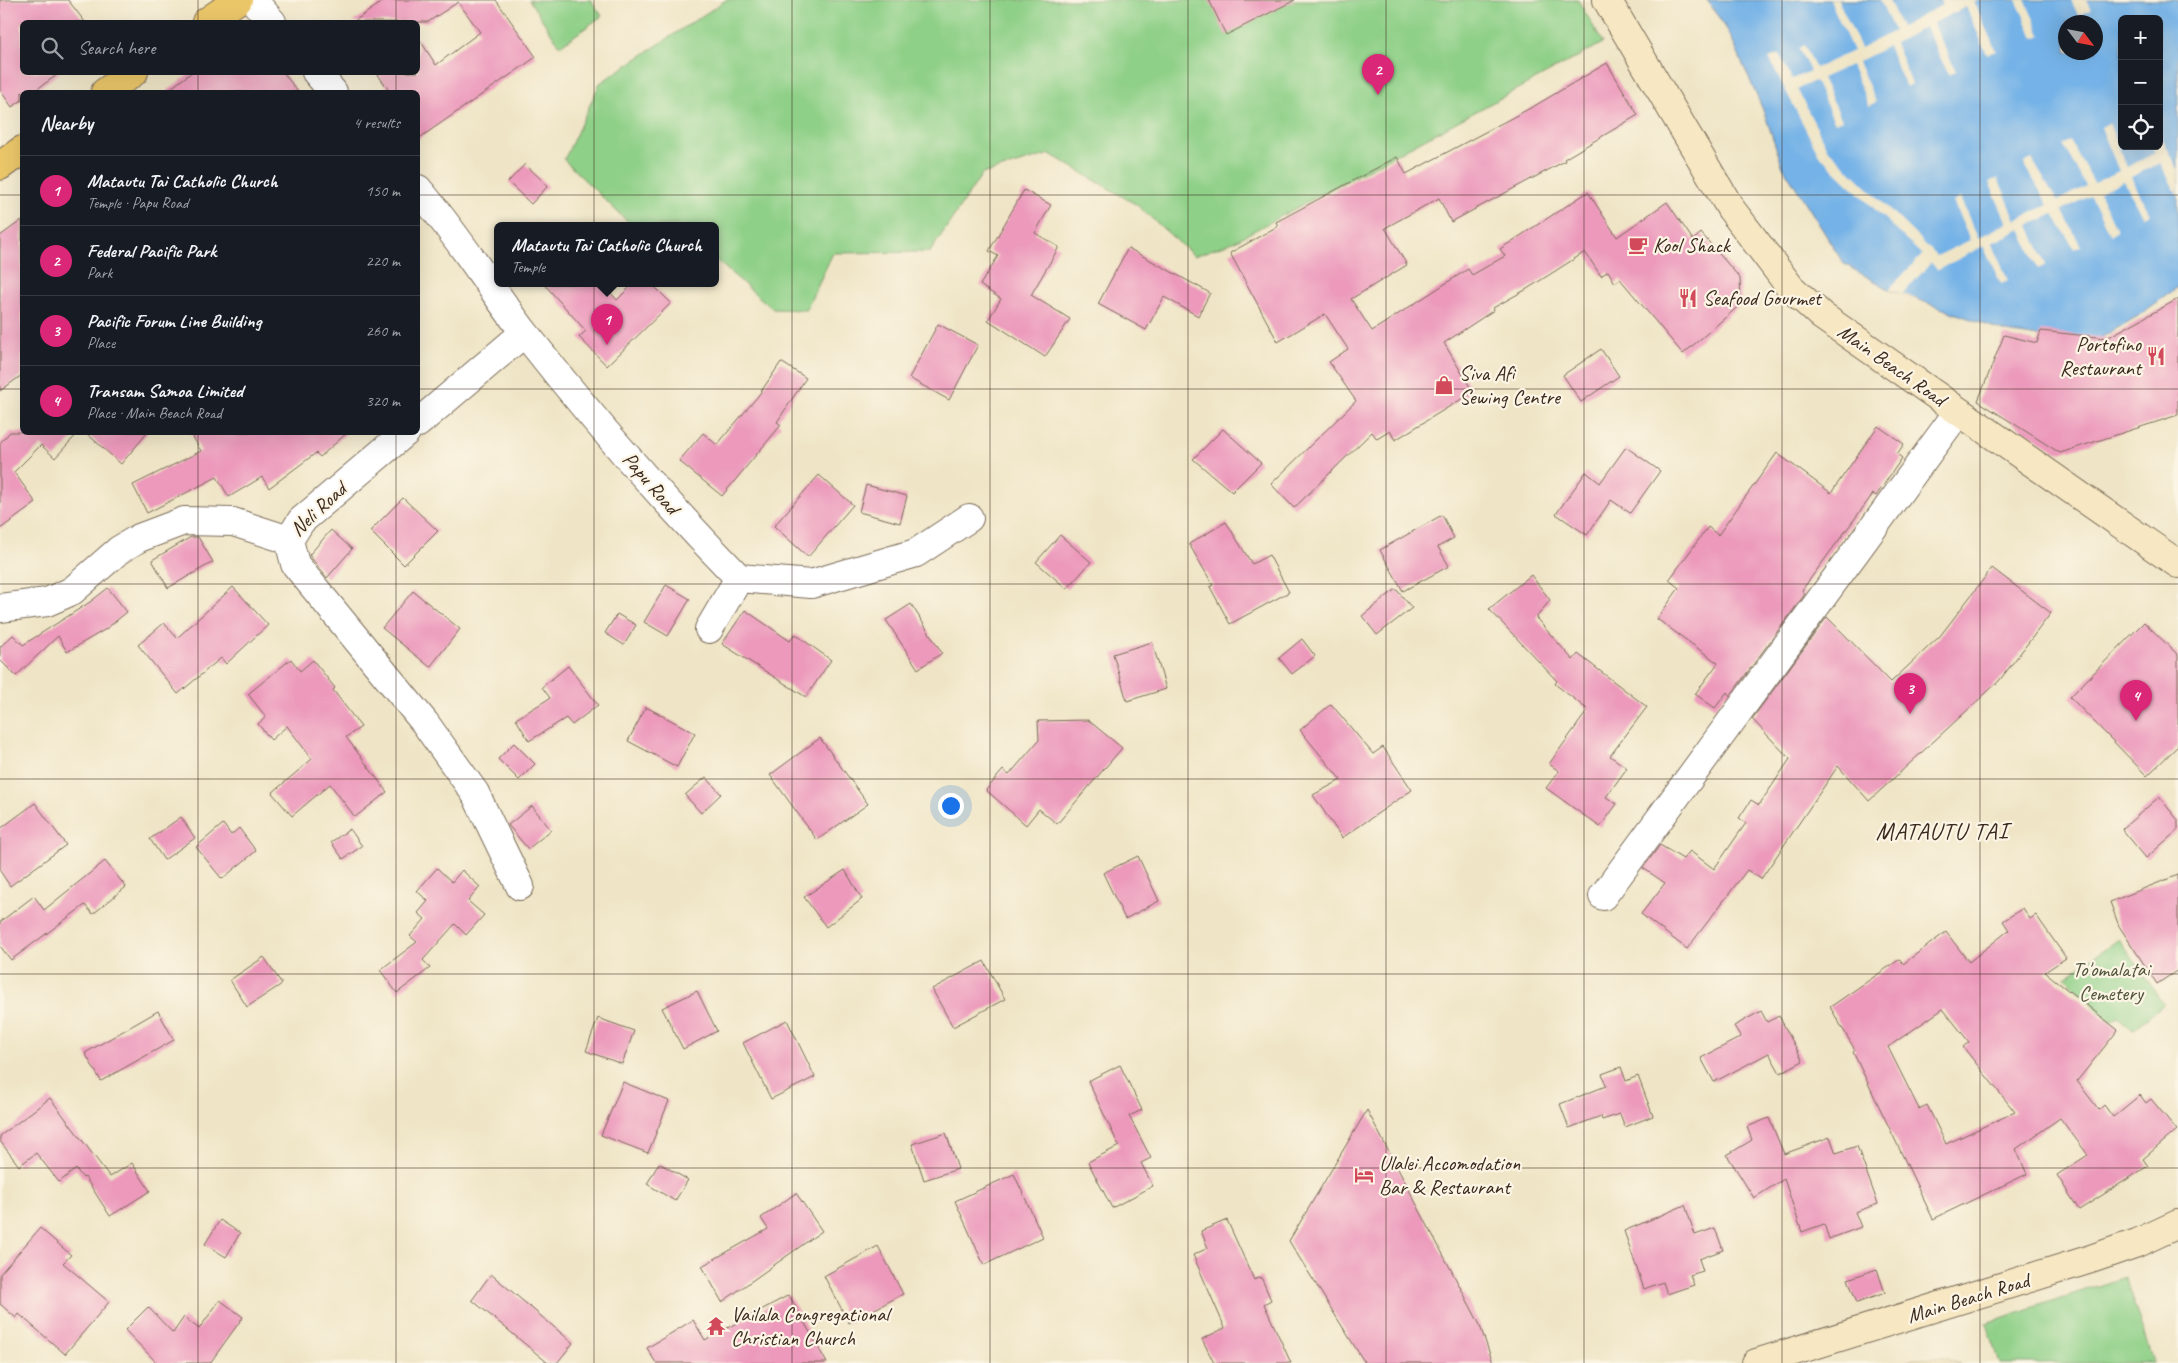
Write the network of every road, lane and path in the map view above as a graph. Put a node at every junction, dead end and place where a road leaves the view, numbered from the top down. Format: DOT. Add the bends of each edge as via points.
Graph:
graph roads {
  1 [pos="238,0"];
  2 [pos="253,0"];
  3 [pos="1607,0"];
  4 [pos="209,20"];
  5 [pos="270,20"];
  6 [pos="130,75"];
  7 [pos="319,75"];
  8 [pos="108,90"];
  9 [pos="331,90"];
  10 [pos="20,151"];
  11 [pos="0,166"];
  12 [pos="420,192"];
  13 [pos="524,333"];
  14 [pos="1958,412"];
  15 [pos="420,421"];
  16 [pos="402,435"];
  17 [pos="969,518"];
  18 [pos="289,540"];
  19 [pos="2178,564"];
  20 [pos="739,578"];
  21 [pos="0,608"];
  22 [pos="709,629"];
  23 [pos="520,886"];
  24 [pos="1603,896"];
  25 [pos="2178,1224"];
  26 [pos="1756,1363"];
  1 -- 4 [label="main road"];
  2 -- 5 [label="street"];
  3 -- 14 [label="main road, Main Beach Road" via="1730,209 1790,288 1822,316"];
  6 -- 8 [label="main road"];
  7 -- 9 [label="street"];
  10 -- 11 [label="main road"];
  12 -- 13 [label="street, Papu Road"];
  13 -- 15 [label="street"];
  13 -- 20 [label="street, Papu Road" via="668,505"];
  14 -- 19 [label="main road, Main Beach Road"];
  14 -- 24 [label="street"];
  16 -- 18 [label="street, Neli Road" via="301,521"];
  17 -- 20 [label="street" via="916,553 812,584"];
  18 -- 21 [label="street, Neli Road" via="232,522 184,521 139,538 119,550 72,591 48,602"];
  18 -- 23 [label="street" via="295,564 425,723 476,793"];
  20 -- 22 [label="street"];
  25 -- 26 [label="main road, Main Beach Road" via="2137,1243 2061,1269"];
}
